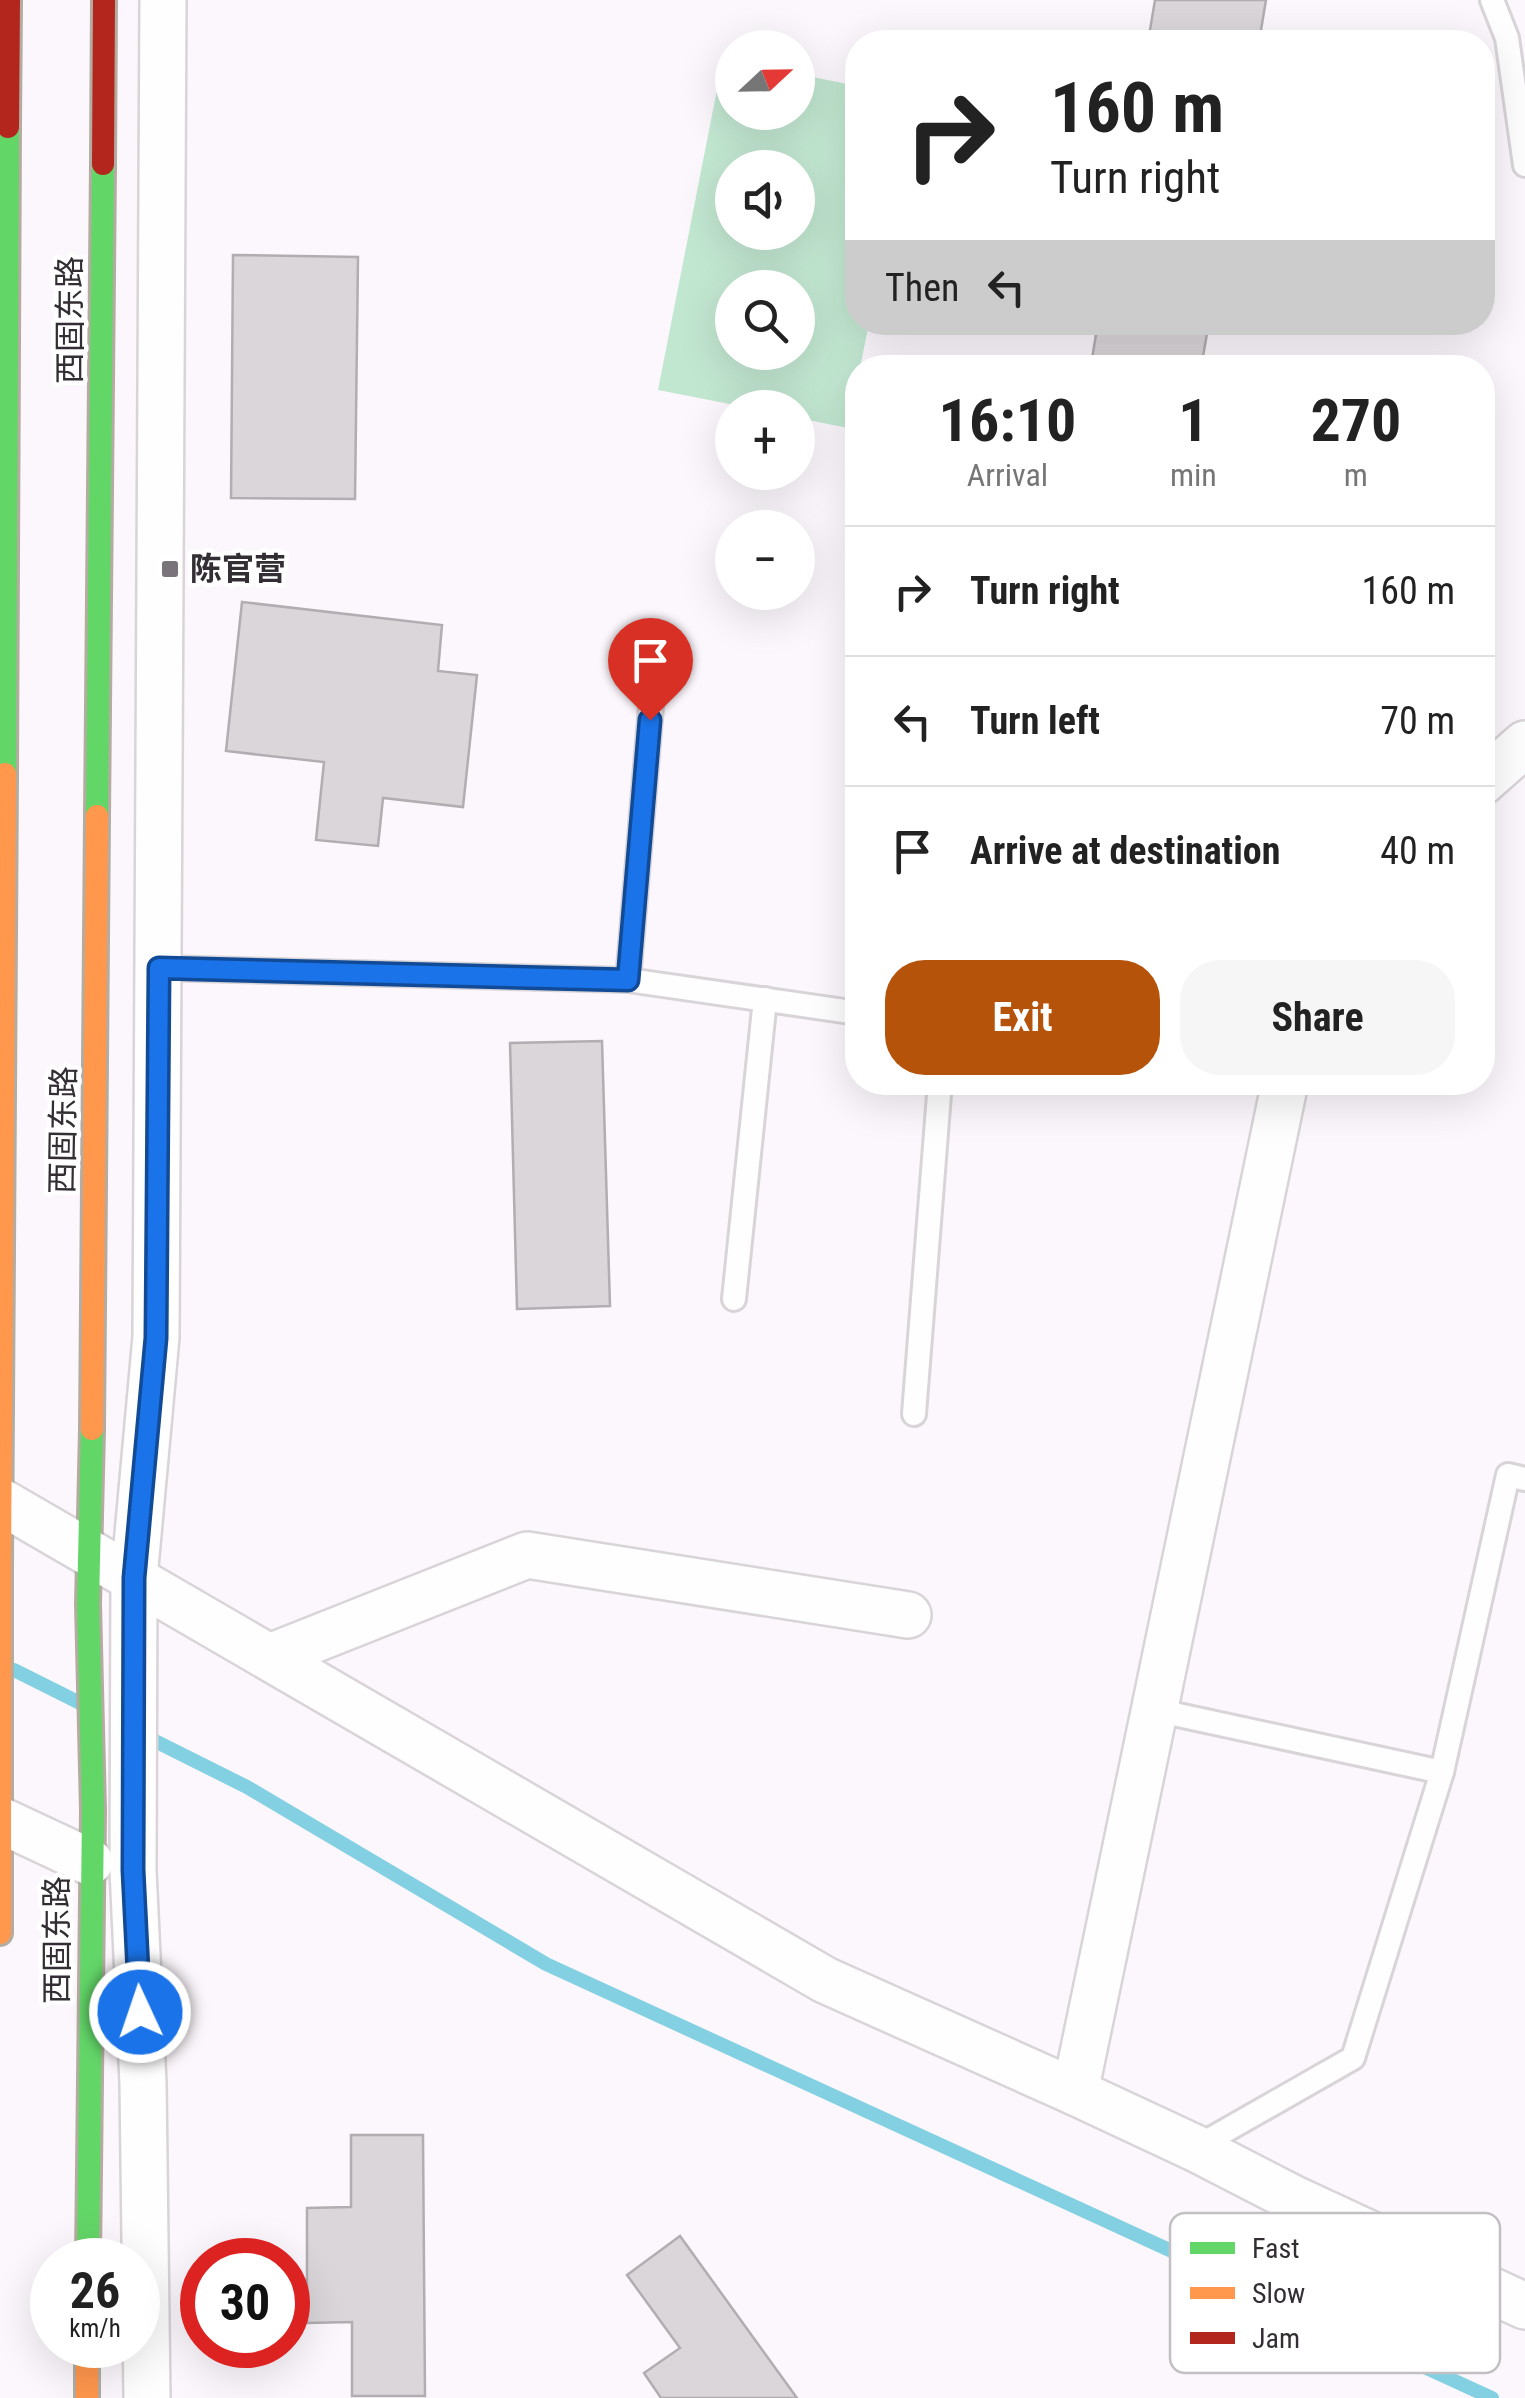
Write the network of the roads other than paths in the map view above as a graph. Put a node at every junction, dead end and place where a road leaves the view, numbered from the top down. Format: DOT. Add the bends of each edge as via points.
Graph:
graph roads {
  1 [pos="9,0"];
  2 [pos="104,0"];
  3 [pos="163,0"];
  4 [pos="1492,0"];
  5 [pos="1525,165"];
  6 [pos="653,683"];
  7 [pos="1525,744"];
  8 [pos="1495,771"];
  9 [pos="159,968"];
  10 [pos="628,980"];
  11 [pos="765,1000"];
  12 [pos="845,1010"];
  13 [pos="939,1095"];
  14 [pos="1282,1095"];
  15 [pos="734,1299"];
  16 [pos="914,1414"];
  17 [pos="1525,1479"];
  18 [pos="0,1501"];
  19 [pos="92,1553"];
  20 [pos="0,1567"];
  21 [pos="134,1578"];
  22 [pos="908,1615"];
  23 [pos="270,1657"];
  24 [pos="1155,1710"];
  25 [pos="2,1770"];
  26 [pos="1442,1772"];
  27 [pos="113,1819"];
  28 [pos="1,1820"];
  29 [pos="90,1862"];
  30 [pos="0,1933"];
  31 [pos="1076,2092"];
  32 [pos="1194,2148"];
  33 [pos="1322,2213"];
  34 [pos="88,2238"];
  35 [pos="1500,2295"];
  36 [pos="1525,2306"];
  37 [pos="87,2368"];
  38 [pos="87,2398"];
  39 [pos="147,2398"];
  1 -- 18 [label="main road, 西固东路"];
  2 -- 19 [label="main road, 西固东路"];
  3 -- 9 [label="street"];
  4 -- 5 [label="lane" via="1507,38"];
  6 -- 10 [label="lane"];
  7 -- 8 [label="street"];
  9 -- 10 [label="lane"];
  9 -- 21 [label="street" via="156,1338"];
  10 -- 11 [label="lane"];
  11 -- 12 [label="lane"];
  11 -- 15 [label="lane"];
  13 -- 16 [label="lane"];
  14 -- 24 [label="street"];
  17 -- 26 [label="lane" via="1508,1474"];
  18 -- 19 [label="street"];
  18 -- 20 [label="main road, 西固东路"];
  19 -- 21 [label="street"];
  19 -- 27 [label="main road, 西固东路" via="88,1604"];
  20 -- 25 [label="main road, 西固东路"];
  21 -- 23 [label="street"];
  21 -- 27 [label="street"];
  22 -- 23 [label="street" via="527,1555"];
  23 -- 31 [label="street" via="825,1980"];
  24 -- 26 [label="lane"];
  24 -- 31 [label="street"];
  25 -- 28 [label="main road, 西固东路"];
  26 -- 32 [label="lane" via="1353,2058"];
  27 -- 29 [label="main road, 西固东路"];
  27 -- 39 [label="street" via="143,2084"];
  28 -- 29 [label="street"];
  28 -- 30 [label="main road, 西固东路"];
  29 -- 34 [label="main road, 西固东路"];
  31 -- 32 [label="street"];
  32 -- 33 [label="street"];
  35 -- 36 [label="street"];
  37 -- 38 [label="main road"];
}
